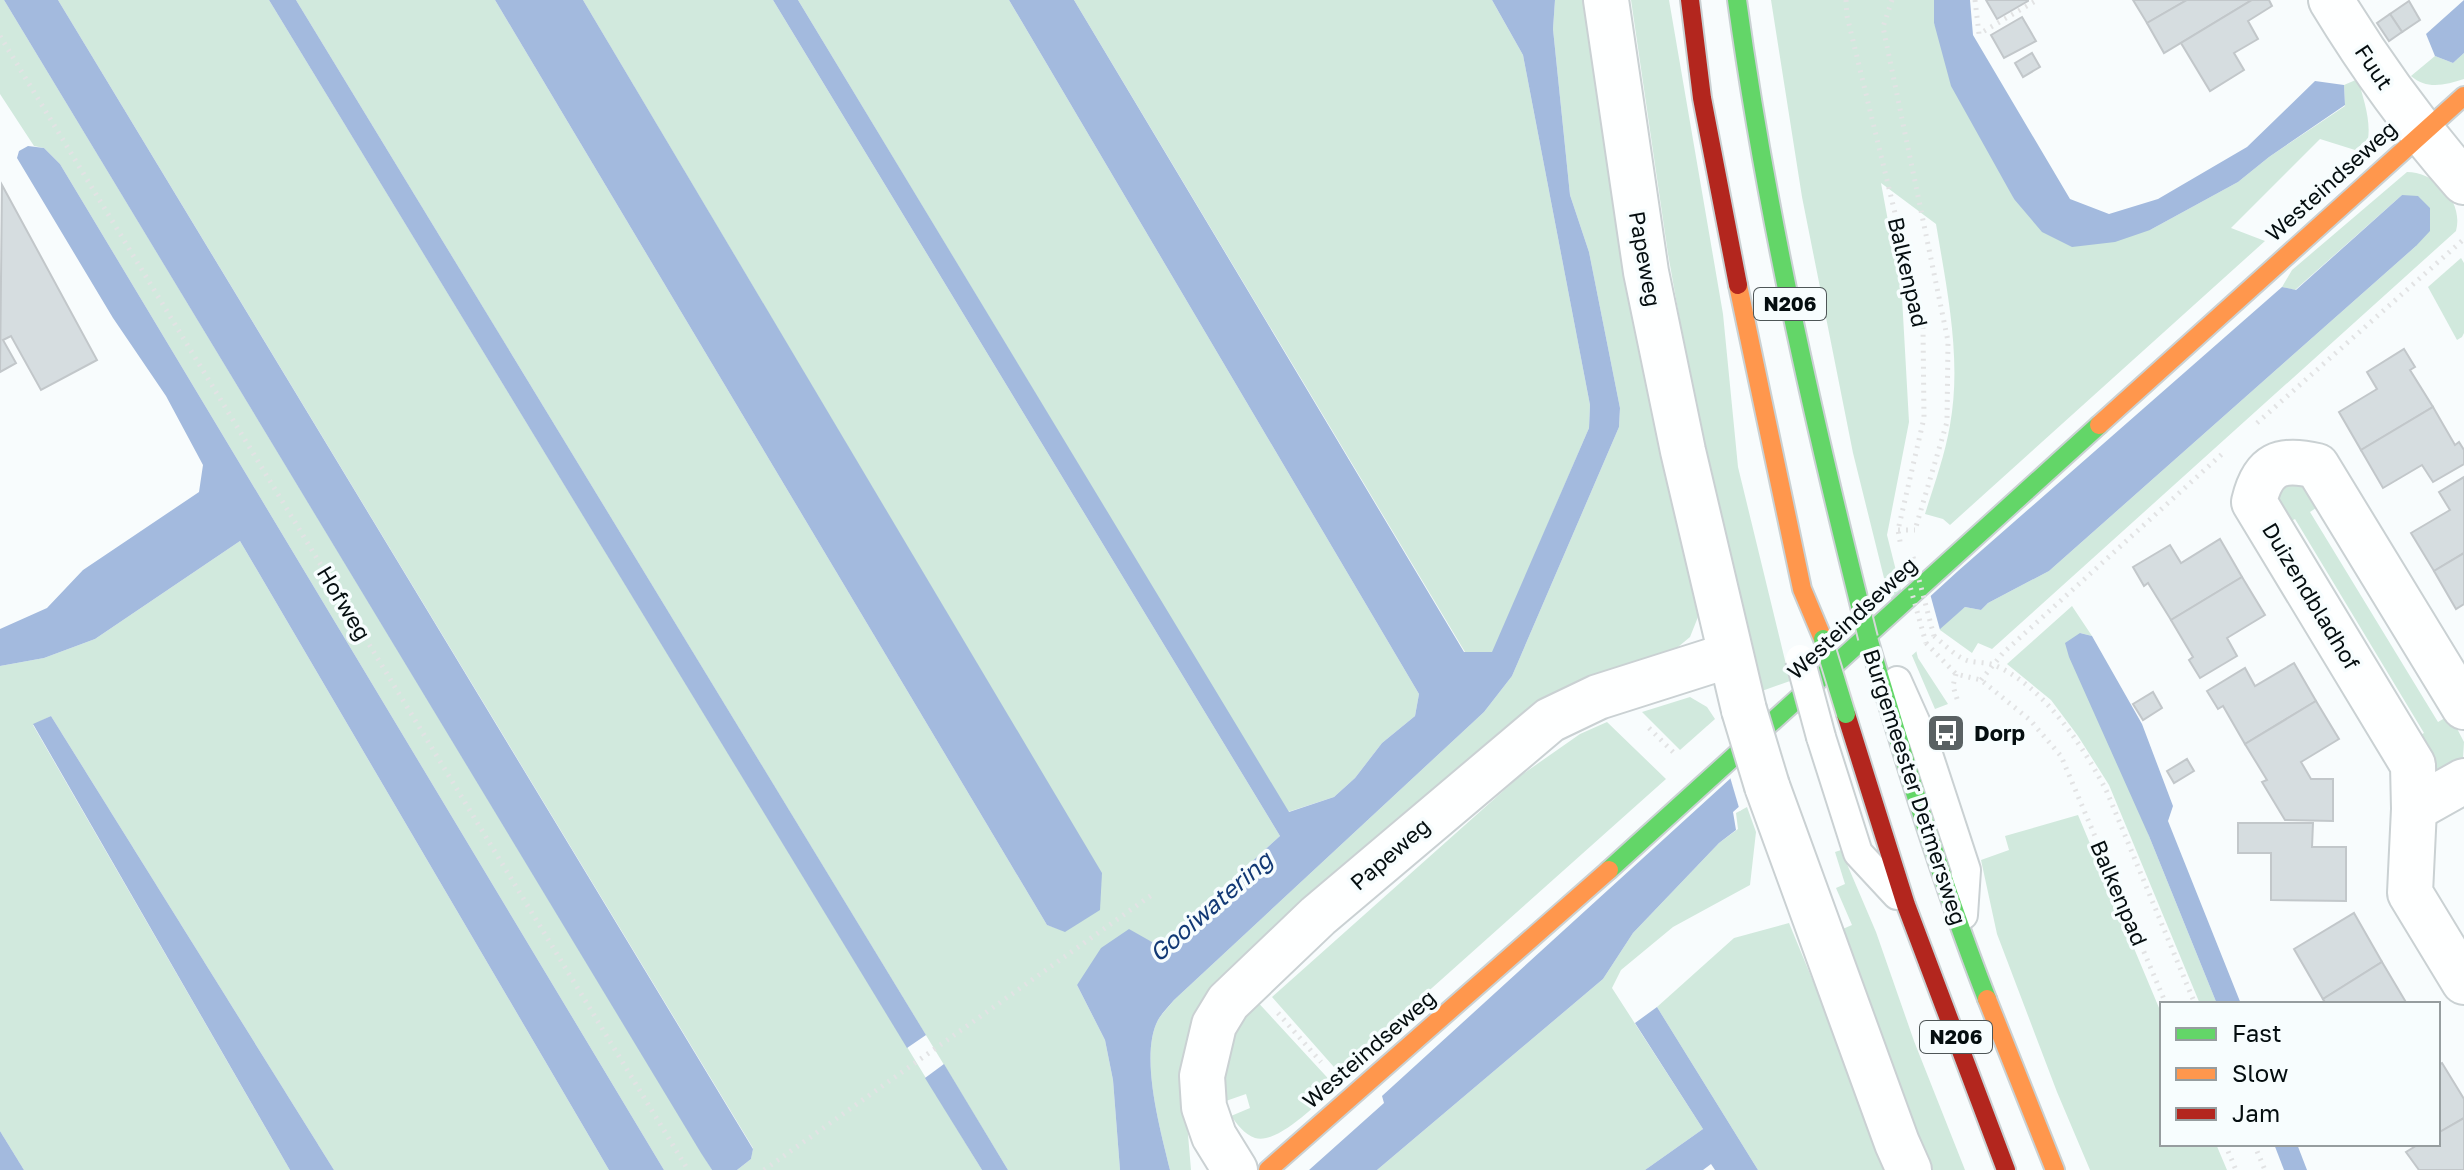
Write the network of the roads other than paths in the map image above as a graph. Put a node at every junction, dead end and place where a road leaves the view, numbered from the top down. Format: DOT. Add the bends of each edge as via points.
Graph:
graph roads {
  1 [pos="1606,0"];
  2 [pos="1690,0"];
  3 [pos="1737,0"];
  4 [pos="2331,0"];
  5 [pos="2464,96"];
  6 [pos="2421,132"];
  7 [pos="2464,182"];
  8 [pos="1802,589"];
  9 [pos="1868,638"];
  10 [pos="1730,655"];
  11 [pos="2464,707"];
  12 [pos="2464,781"];
  13 [pos="2414,809"];
  14 [pos="1906,905"];
  15 [pos="1962,935"];
  16 [pos="2464,982"];
  17 [pos="1235,1170"];
  18 [pos="1268,1170"];
  19 [pos="1909,1170"];
  20 [pos="2006,1170"];
  21 [pos="2055,1170"];
  1 -- 10 [label="street, Papeweg" via="1646,272"];
  2 -- 8 [label="main road, Burgemeester Detmersweg / N206" via="1702,98"];
  3 -- 9 [label="main road, Burgemeester Detmersweg / N206, bridge" via="1749,95 1811,407"];
  4 -- 6 [label="street, Fuut"];
  5 -- 6 [label="main road, Westeindseweg"];
  6 -- 7 [label="street, Fuut"];
  6 -- 18 [label="main road, Westeindseweg" via="1697,793"];
  8 -- 14 [label="main road, Burgemeester Detmersweg / N206, bridge" via="1823,639"];
  8 -- 14 [label="lane, Burgemeester Detmersweg, bridge" via="1800,659 1858,853"];
  9 -- 15 [label="lane, Burgemeester Detmersweg" via="1913,715 1966,870"];
  10 -- 17 [label="street, Papeweg" via="1598,697 1550,720 1318,916 1228,1002 1214,1025 1202,1076 1204,1107 1214,1136"];
  10 -- 19 [label="street, Papeweg, bridge" via="1767,786"];
  11 -- 13 [label="street, Duizendbladhof" via="2317,466 2295,460 2274,465 2258,483 2254,502 2413,765"];
  12 -- 13 [label="street"];
  13 -- 16 [label="street, Duizendbladhof" via="2410,893"];
  14 -- 20 [label="main road, Burgemeester Detmersweg / N206"];
  15 -- 21 [label="main road, Burgemeester Detmersweg / N206"];
}
